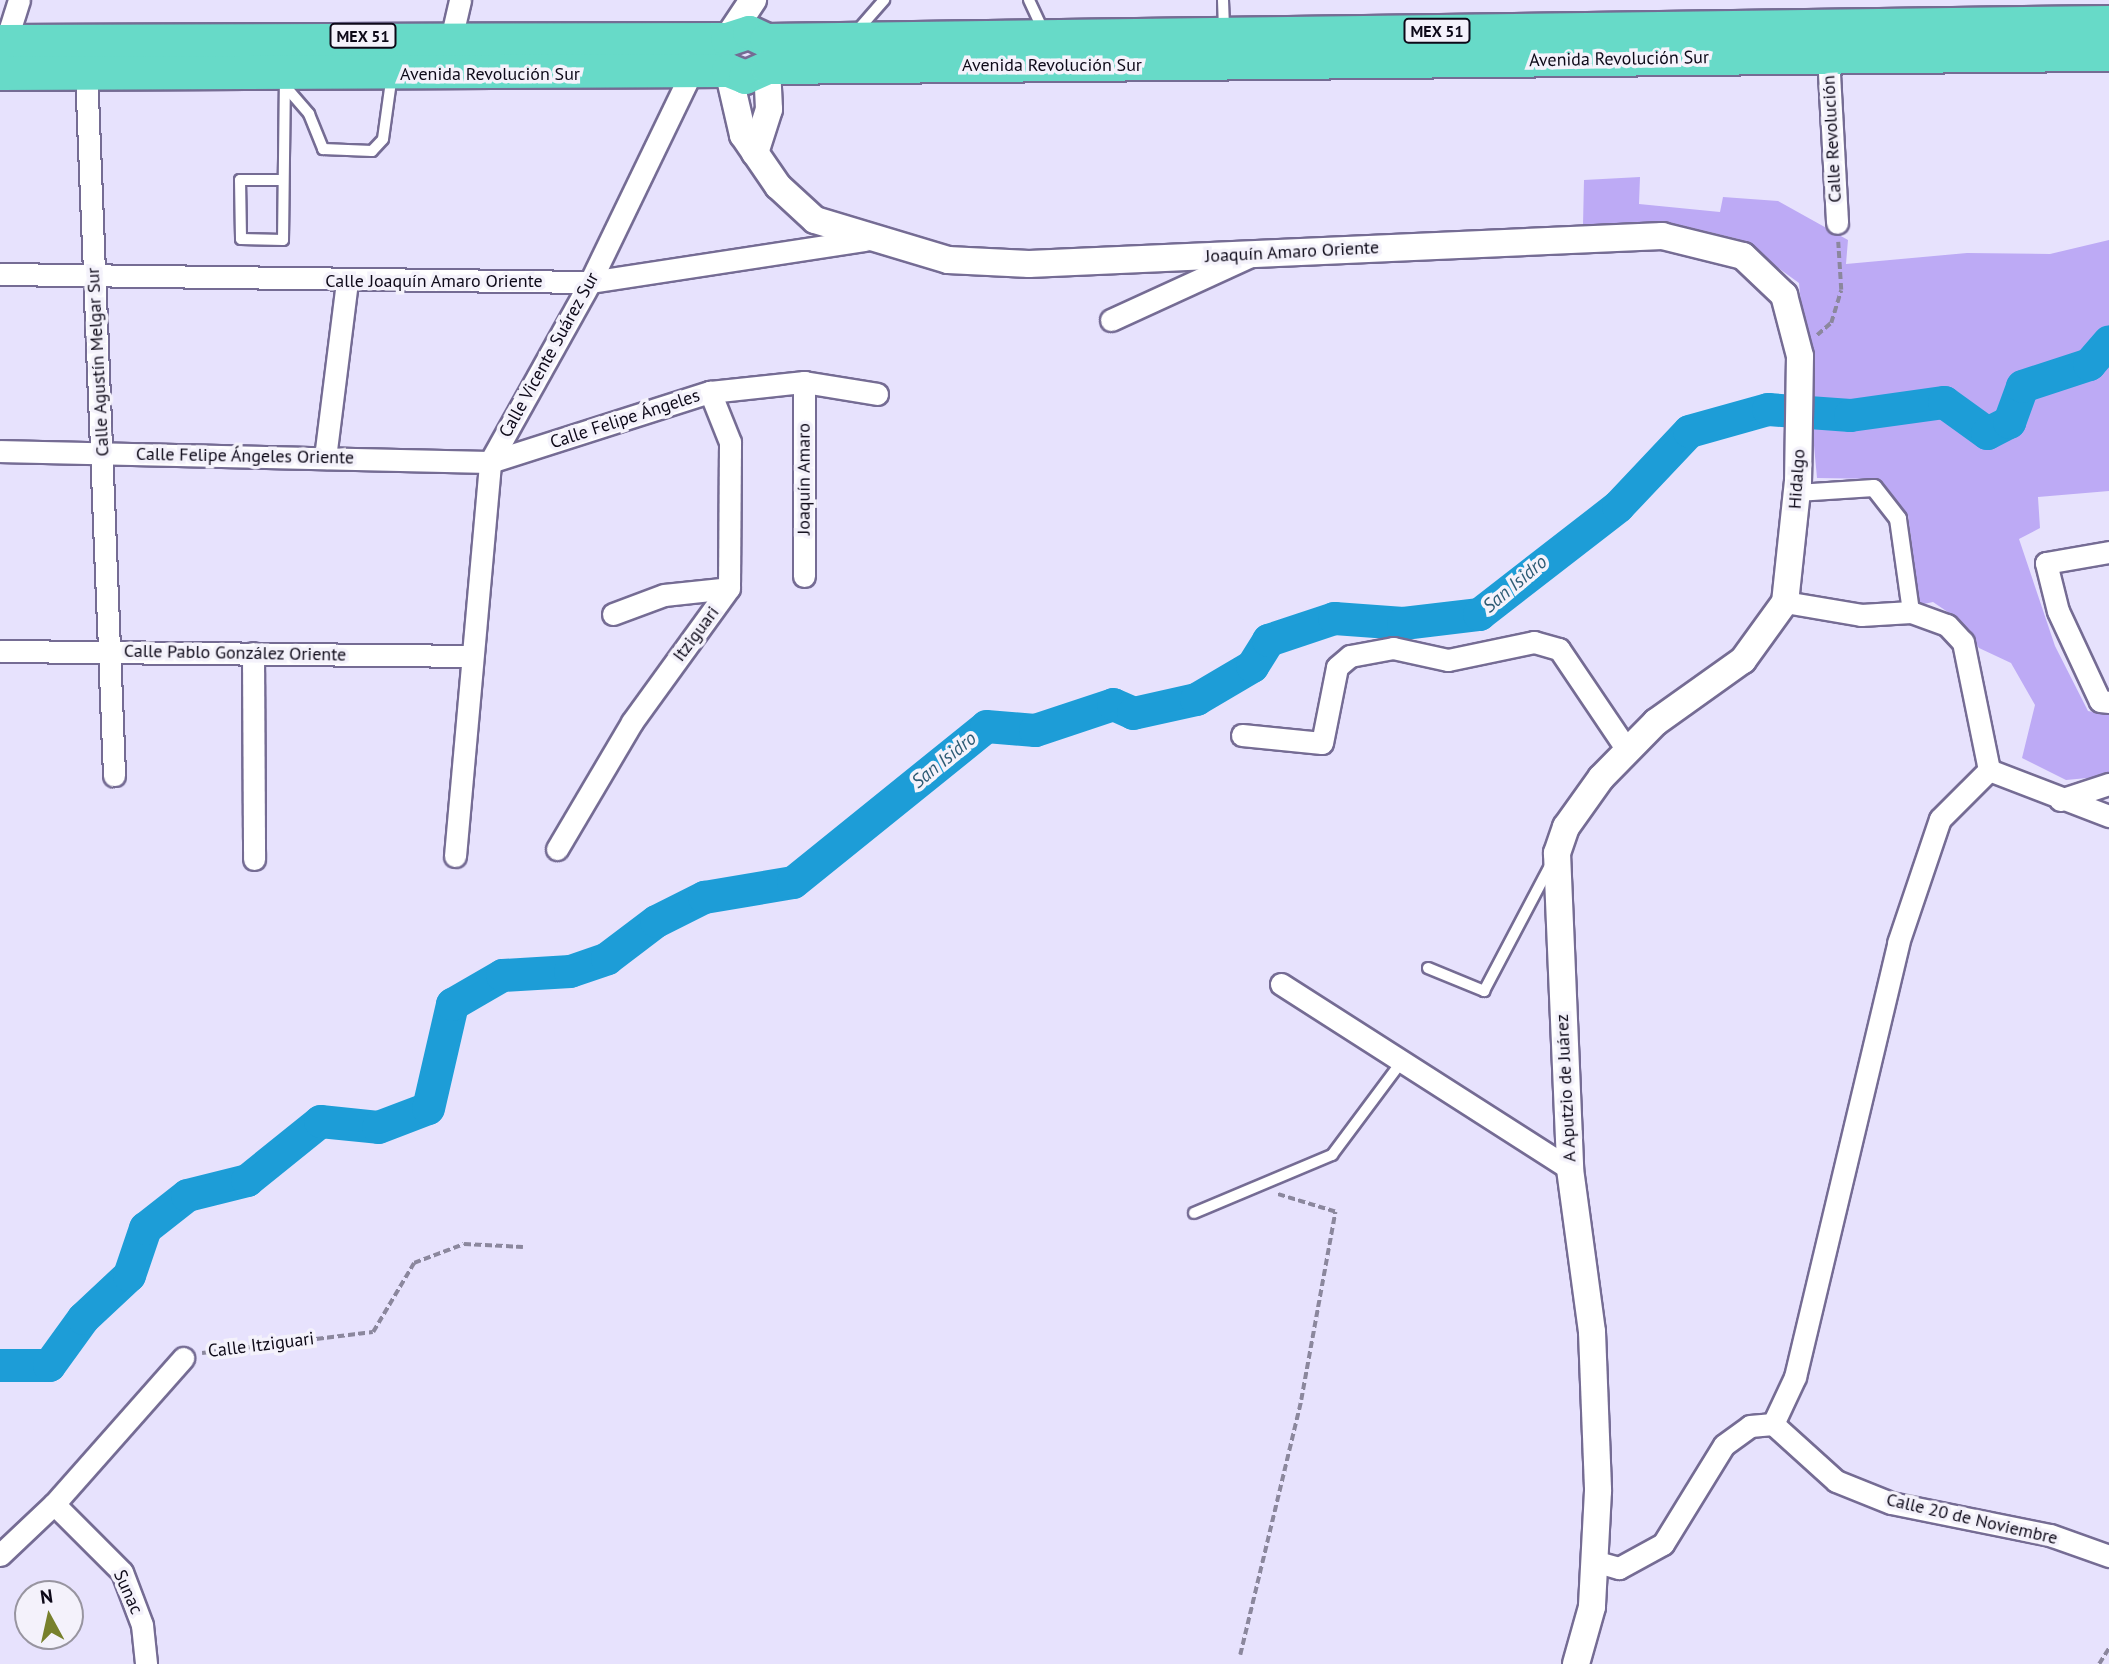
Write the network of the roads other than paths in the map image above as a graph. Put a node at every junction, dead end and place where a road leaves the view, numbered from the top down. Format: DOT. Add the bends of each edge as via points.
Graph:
graph roads {
  1 [pos="19,0"];
  2 [pos="460,0"];
  3 [pos="754,0"];
  4 [pos="884,0"];
  5 [pos="1029,0"];
  6 [pos="1223,0"];
  7 [pos="2109,22"];
  8 [pos="1224,33"];
  9 [pos="452,35"];
  10 [pos="1046,36"];
  11 [pos="851,38"];
  12 [pos="2,52"];
  13 [pos="727,54"];
  14 [pos="767,54"];
  15 [pos="2109,54"];
  16 [pos="1828,55"];
  17 [pos="86,71"];
  18 [pos="692,71"];
  19 [pos="392,73"];
  20 [pos="285,79"];
  21 [pos="755,153"];
  22 [pos="284,180"];
  23 [pos="1837,223"];
  24 [pos="865,240"];
  25 [pos="1251,256"];
  26 [pos="0,274"];
  27 [pos="94,275"];
  28 [pos="346,282"];
  29 [pos="590,282"];
  30 [pos="1111,320"];
  31 [pos="1799,348"];
  32 [pos="804,382"];
  33 [pos="709,392"];
  34 [pos="877,394"];
  35 [pos="0,451"];
  36 [pos="103,453"];
  37 [pos="325,458"];
  38 [pos="490,462"];
  39 [pos="1798,487"];
  40 [pos="2109,552"];
  41 [pos="804,576"];
  42 [pos="729,588"];
  43 [pos="1785,602"];
  44 [pos="1911,612"];
  45 [pos="613,614"];
  46 [pos="0,651"];
  47 [pos="112,652"];
  48 [pos="253,653"];
  49 [pos="471,656"];
  50 [pos="2109,702"];
  51 [pos="1242,735"];
  52 [pos="1627,750"];
  53 [pos="1989,770"];
  54 [pos="114,775"];
  55 [pos="2109,784"];
  56 [pos="2060,800"];
  57 [pos="2109,816"];
  58 [pos="557,849"];
  59 [pos="1557,853"];
  60 [pos="455,856"];
  61 [pos="254,859"];
  62 [pos="1428,968"];
  63 [pos="1281,984"];
  64 [pos="1402,1061"];
  65 [pos="1570,1169"];
  66 [pos="1194,1213"];
  67 [pos="183,1358"];
  68 [pos="1773,1424"];
  69 [pos="54,1504"];
  70 [pos="0,1555"];
  71 [pos="2109,1556"];
  72 [pos="1594,1561"];
  73 [pos="146,1664"];
  74 [pos="1576,1664"];
  1 -- 12 [label="street"];
  2 -- 9 [label="street"];
  3 -- 13 [label="street"];
  3 -- 14 [label="street"];
  4 -- 11 [label="lane"];
  5 -- 10 [label="lane"];
  6 -- 8 [label="lane"];
  7 -- 8 [label="main road, Avenida Revolución Sur / MEX 51"];
  8 -- 10 [label="main road, Avenida Revolución Sur / MEX 51"];
  9 -- 12 [label="main road, Avenida Revolución Sur / MEX 51"];
  9 -- 13 [label="main road, Avenida Revolución Sur / MEX 51"];
  10 -- 11 [label="main road, Avenida Revolución Sur / MEX 51"];
  11 -- 14 [label="main road, Avenida Revolución Sur / MEX 51"];
  12 -- 17 [label="main road, Avenida Revolución Sur / MEX 51"];
  13 -- 14 [label="main road, Avenida Revolución Sur / MEX 51" via="749,32"];
  13 -- 18 [label="main road, Avenida Revolución Sur / MEX 51"];
  13 -- 21 [label="street, Joaquín Amaro Oriente" via="734,113"];
  14 -- 16 [label="main road, Avenida Revolución Sur / MEX 51"];
  14 -- 21 [label="street" via="769,110"];
  15 -- 16 [label="main road, Avenida Revolución Sur / MEX 51"];
  16 -- 23 [label="street, Calle Revolución"];
  17 -- 20 [label="main road, Avenida Revolución Sur / MEX 51"];
  17 -- 27 [label="street, Calle Agustín Melgar Sur"];
  18 -- 19 [label="main road, Avenida Revolución Sur / MEX 51"];
  18 -- 29 [label="street, Calle Vicente Suárez Sur"];
  19 -- 20 [label="main road, Avenida Revolución Sur / MEX 51"];
  19 -- 20 [label="lane" via="383,139 372,151 323,149 309,114"];
  20 -- 22 [label="lane"];
  21 -- 24 [label="street, Joaquín Amaro Oriente" via="778,186 815,220"];
  22 -- 22 [label="lane" via="282,240 242,239 240,180"];
  24 -- 25 [label="street, Joaquín Amaro Oriente" via="948,260 994,263"];
  24 -- 29 [label="street, Calle Joaquín Amaro Oriente"];
  25 -- 30 [label="street"];
  25 -- 31 [label="street, Joaquín Amaro Oriente" via="1662,236 1709,244 1768,275 1784,295"];
  26 -- 27 [label="street, Calle Joaquín Amaro Oriente"];
  27 -- 28 [label="street, Calle Joaquín Amaro Oriente"];
  27 -- 36 [label="street, Calle Agustín Melgar Sur"];
  28 -- 29 [label="street, Calle Joaquín Amaro Oriente"];
  28 -- 37 [label="street"];
  29 -- 38 [label="street, Calle Vicente Suárez Sur"];
  31 -- 39 [label="street, Hidalgo"];
  32 -- 33 [label="street, Calle Felipe Ángeles"];
  32 -- 34 [label="street, Calle Felipe Ángeles"];
  32 -- 41 [label="street, Joaquín Amaro"];
  33 -- 38 [label="street, Calle Felipe Ángeles"];
  33 -- 42 [label="street, Itziguari" via="730,442"];
  35 -- 36 [label="street, Calle Felipe Ángeles Oriente"];
  36 -- 37 [label="street, Calle Felipe Ángeles Oriente"];
  36 -- 47 [label="street, Calle Agustín Melgar Sur"];
  37 -- 38 [label="street, Calle Felipe Ángeles Oriente"];
  38 -- 49 [label="street, Calle Vicente Suárez Sur"];
  39 -- 43 [label="street, Hidalgo"];
  39 -- 44 [label="street" via="1874,488 1898,519"];
  40 -- 50 [label="street" via="2046,563 2058,611 2101,701"];
  42 -- 45 [label="street" via="664,595"];
  42 -- 58 [label="street, Itziguari" via="632,722"];
  43 -- 44 [label="street" via="1861,615"];
  43 -- 52 [label="street, A Aputzio de Juárez" via="1743,660"];
  44 -- 53 [label="street" via="1947,625 1963,642"];
  46 -- 47 [label="street, Calle Pablo González Oriente"];
  47 -- 48 [label="street, Calle Pablo González Oriente"];
  47 -- 54 [label="street, Calle Agustín Melgar Sur"];
  48 -- 49 [label="street, Calle Pablo González Oriente"];
  48 -- 61 [label="street"];
  49 -- 60 [label="street, Calle Vicente Suárez Sur"];
  51 -- 52 [label="street" via="1322,743 1338,667 1350,656 1393,648 1448,660 1534,642 1559,649"];
  52 -- 59 [label="street, A Aputzio de Juárez" via="1580,805"];
  53 -- 56 [label="street"];
  53 -- 68 [label="street" via="1940,819 1898,943 1795,1377"];
  55 -- 56 [label="street"];
  56 -- 57 [label="street"];
  59 -- 62 [label="lane" via="1484,991"];
  59 -- 65 [label="street, A Aputzio de Juárez"];
  63 -- 64 [label="street"];
  64 -- 65 [label="street"];
  64 -- 66 [label="lane" via="1332,1155"];
  65 -- 72 [label="street, A Aputzio de Juárez" via="1592,1332"];
  67 -- 69 [label="street, Calle Itziguari"];
  68 -- 71 [label="street, Calle 20 de Noviembre" via="1836,1481 1880,1498 2050,1535"];
  68 -- 72 [label="street" via="1750,1426 1724,1445 1663,1544 1619,1569"];
  69 -- 70 [label="street, Calle Itziguari"];
  69 -- 73 [label="street, Sunac" via="122,1572 142,1625"];
  72 -- 74 [label="street, A Aputzio de Juárez" via="1592,1607"];
}
